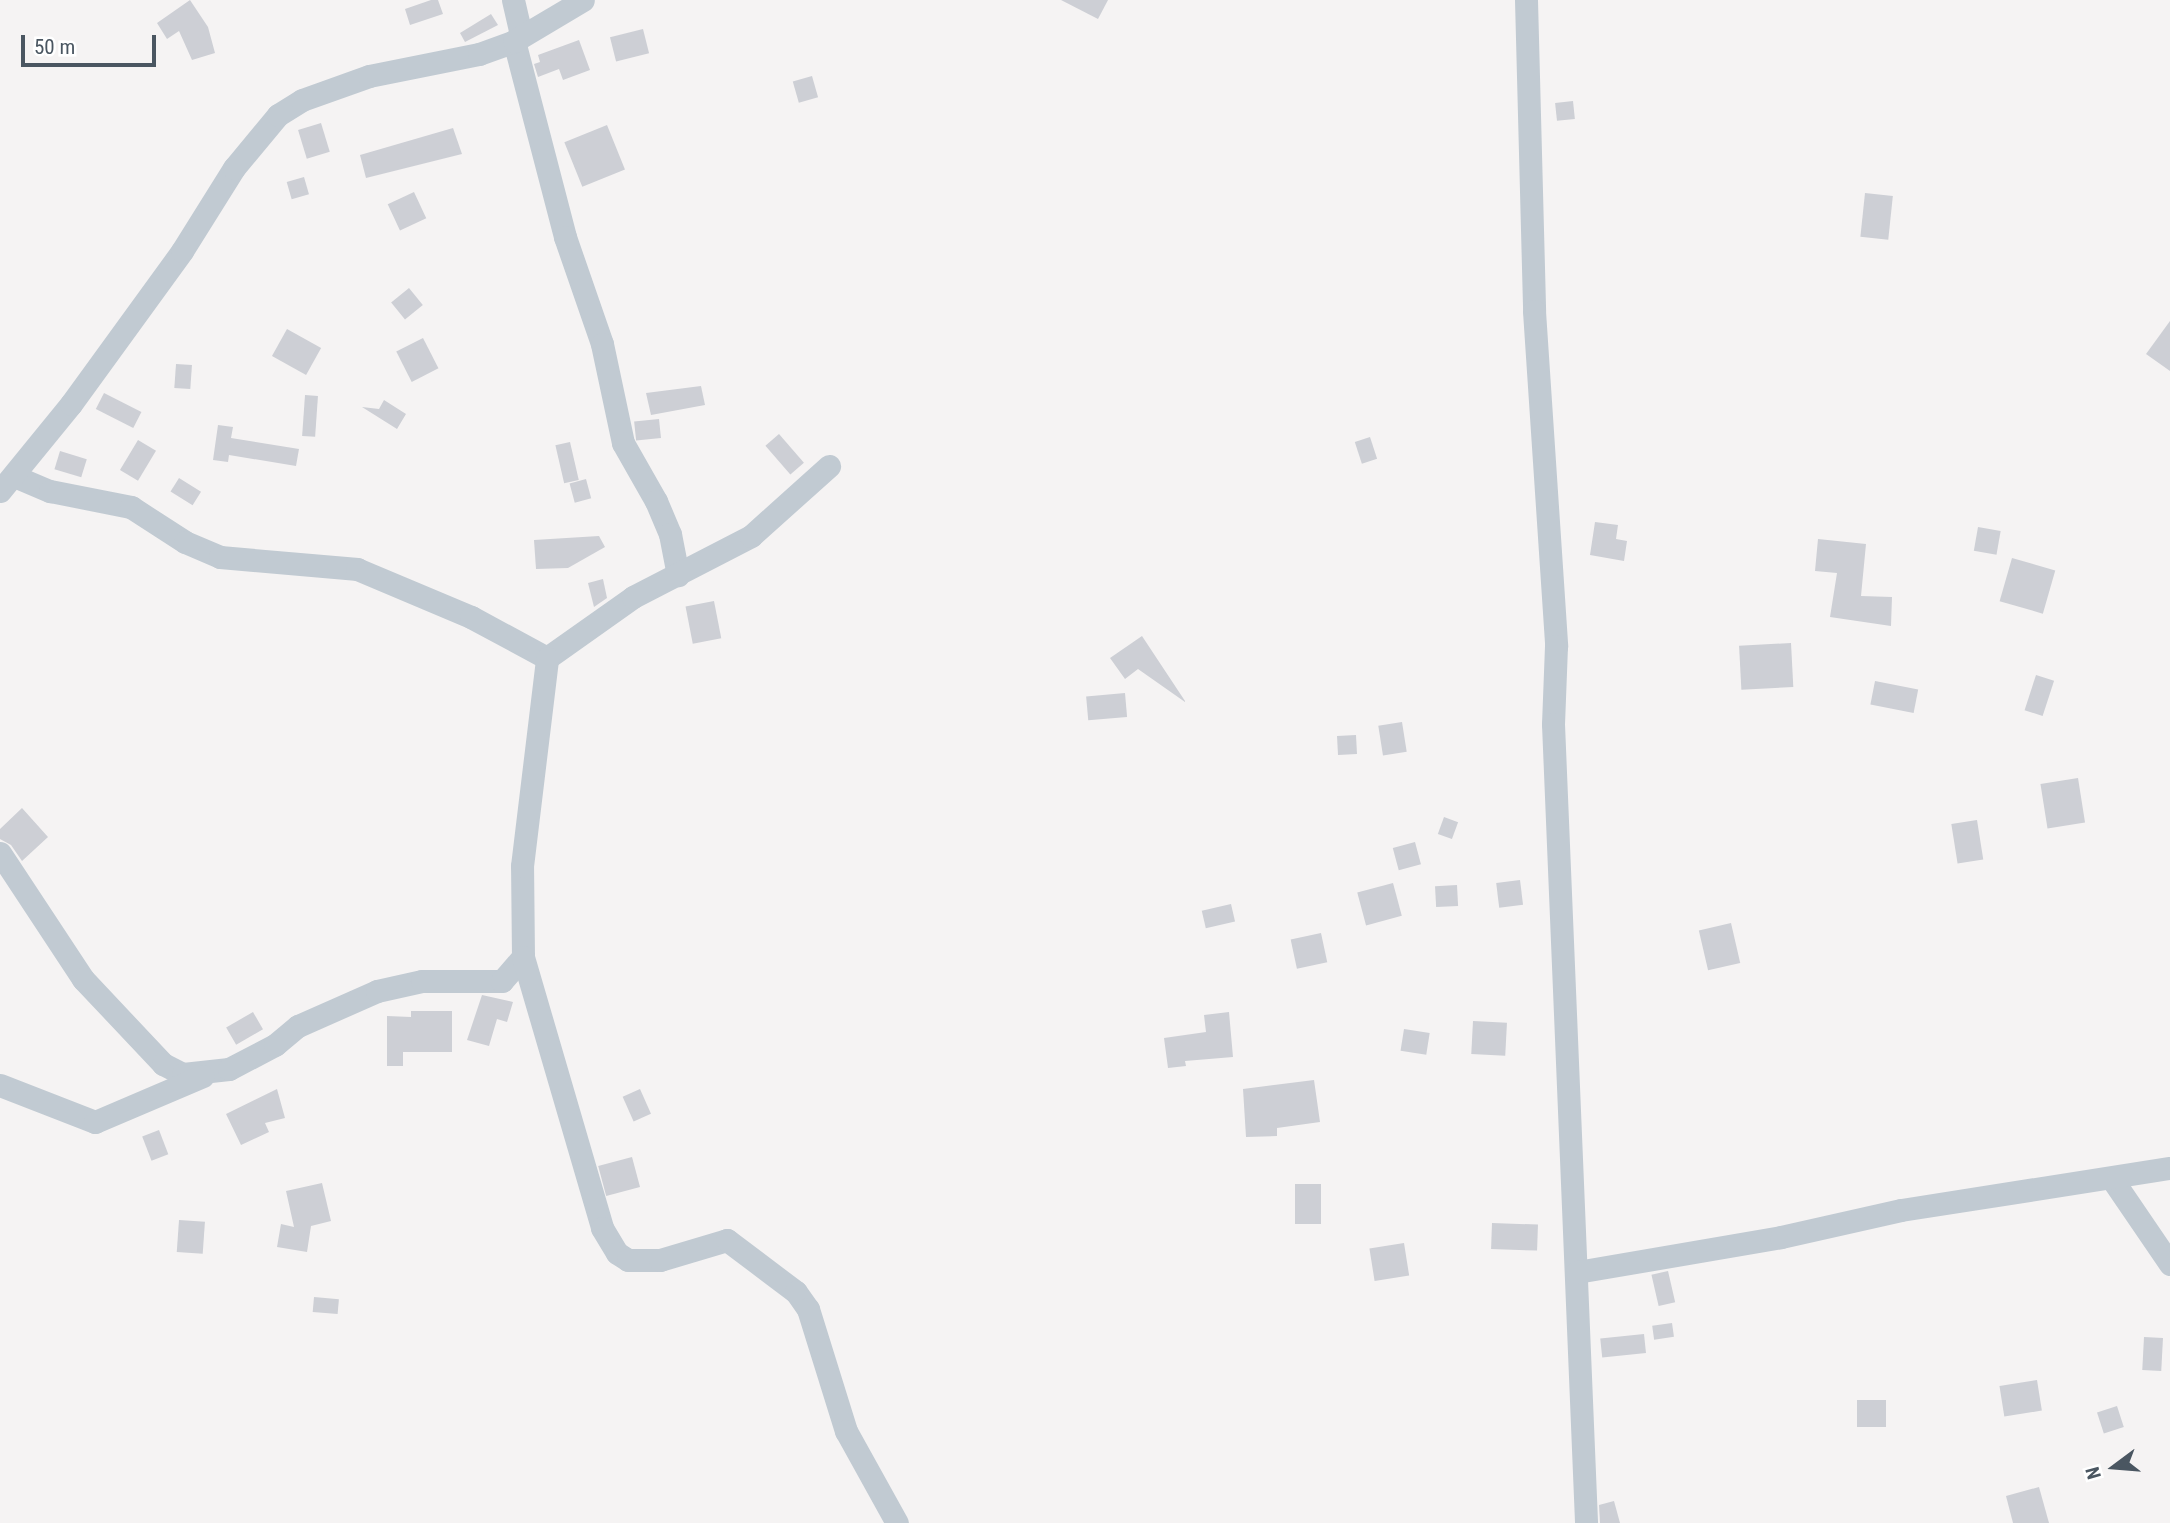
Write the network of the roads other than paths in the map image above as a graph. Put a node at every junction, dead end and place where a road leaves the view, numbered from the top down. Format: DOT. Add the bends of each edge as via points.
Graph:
graph roads {
  1 [pos="513,0"];
  2 [pos="583,0"];
  3 [pos="1526,0"];
  4 [pos="517,38"];
  5 [pos="829,466"];
  6 [pos="7,484"];
  7 [pos="678,575"];
  8 [pos="547,658"];
  9 [pos="0,853"];
  10 [pos="523,957"];
  11 [pos="206,1074"];
  12 [pos="0,1085"];
  13 [pos="2170,1168"];
  14 [pos="2112,1179"];
  15 [pos="2170,1264"];
  16 [pos="1577,1272"];
  17 [pos="897,1523"];
  18 [pos="1586,1523"];
  1 -- 4 [label="street"];
  2 -- 4 [label="street"];
  3 -- 16 [label="street" via="1534,311 1556,646 1553,724"];
  4 -- 6 [label="street" via="479,54 369,76 302,100 278,115 249,148 110,351"];
  4 -- 7 [label="street" via="565,237 602,344 623,443 670,534"];
  5 -- 7 [label="street" via="751,536"];
  6 -- 8 [label="street" via="82,494 131,507 185,542 220,557 358,569 471,617"];
  7 -- 8 [label="street" via="633,597"];
  8 -- 10 [label="street" via="522,866"];
  9 -- 11 [label="street" via="92,989 163,1064 183,1074"];
  10 -- 11 [label="street" via="502,981 422,981 377,991 298,1026 275,1045 229,1069"];
  10 -- 17 [label="street" via="602,1228 617,1252 628,1260 660,1260 727,1240 796,1292 808,1309 846,1431"];
  11 -- 12 [label="street" via="95,1122"];
  13 -- 14 [label="street"];
  14 -- 15 [label="street"];
  14 -- 16 [label="street" via="1901,1210 1781,1237"];
  16 -- 18 [label="street"];
}
